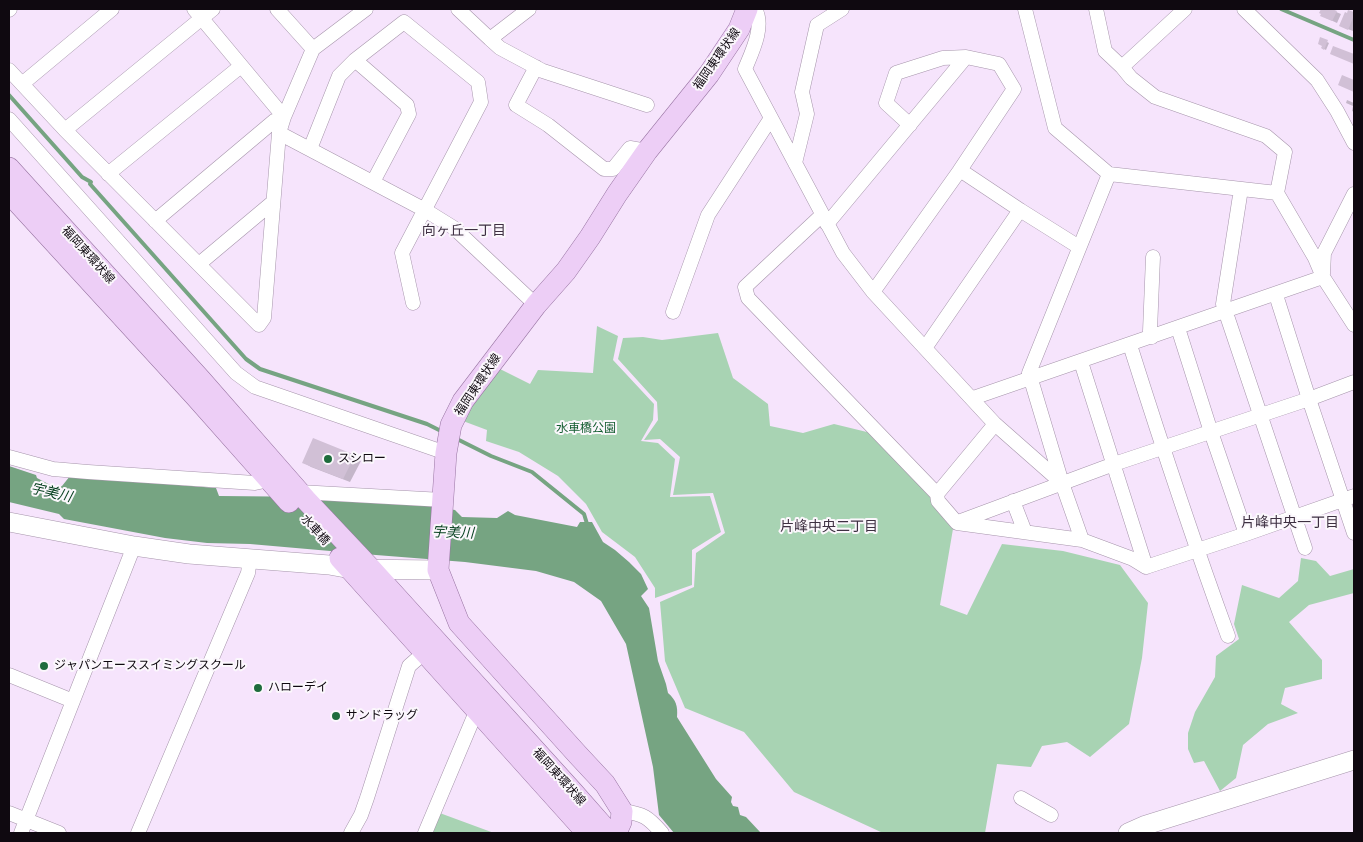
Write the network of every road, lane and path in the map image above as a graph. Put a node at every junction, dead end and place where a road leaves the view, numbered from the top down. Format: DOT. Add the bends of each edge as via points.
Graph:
graph roads {
  1 [pos="112,9"];
  2 [pos="213,9"];
  3 [pos="277,9"];
  4 [pos="458,9"];
  5 [pos="529,9"];
  6 [pos="747,9"];
  7 [pos="755,9"];
  8 [pos="842,9"];
  9 [pos="1025,9"];
  10 [pos="1096,9"];
  11 [pos="1185,9"];
  12 [pos="1244,9"];
  13 [pos="362,10"];
  14 [pos="198,13"];
  15 [pos="490,39"];
  16 [pos="313,49"];
  17 [pos="966,56"];
  18 [pos="355,60"];
  19 [pos="241,66"];
  20 [pos="1122,67"];
  21 [pos="536,68"];
  22 [pos="9,70"];
  23 [pos="22,84"];
  24 [pos="647,105"];
  25 [pos="284,118"];
  26 [pos="771,118"];
  27 [pos="9,119"];
  28 [pos="910,125"];
  29 [pos="65,130"];
  30 [pos="279,133"];
  31 [pos="1354,143"];
  32 [pos="310,149"];
  33 [pos="647,151"];
  34 [pos="795,163"];
  35 [pos="9,168"];
  36 [pos="960,170"];
  37 [pos="108,174"];
  38 [pos="1109,174"];
  39 [pos="373,182"];
  40 [pos="1241,189"];
  41 [pos="9,193"];
  42 [pos="1277,193"];
  43 [pos="1354,194"];
  44 [pos="273,202"];
  45 [pos="425,210"];
  46 [pos="1020,210"];
  47 [pos="825,220"];
  48 [pos="154,221"];
  49 [pos="1079,247"];
  50 [pos="1153,257"];
  51 [pos="199,264"];
  52 [pos="1323,278"];
  53 [pos="873,292"];
  54 [pos="1276,295"];
  55 [pos="413,303"];
  56 [pos="536,305"];
  57 [pos="1225,311"];
  58 [pos="673,312"];
  59 [pos="1354,324"];
  60 [pos="1178,328"];
  61 [pos="1152,337"];
  62 [pos="1130,345"];
  63 [pos="925,348"];
  64 [pos="1081,362"];
  65 [pos="1031,379"];
  66 [pos="1354,382"];
  67 [pos="973,398"];
  68 [pos="1309,399"];
  69 [pos="1260,415"];
  70 [pos="995,424"];
  71 [pos="1211,432"];
  72 [pos="1162,449"];
  73 [pos="447,450"];
  74 [pos="9,457"];
  75 [pos="1114,464"];
  76 [pos="1062,483"];
  77 [pos="289,492"];
  78 [pos="937,494"];
  79 [pos="1349,498"];
  80 [pos="1013,501"];
  81 [pos="443,503"];
  82 [pos="1294,516"];
  83 [pos="9,522"];
  84 [pos="957,523"];
  85 [pos="1025,532"];
  86 [pos="1354,533"];
  87 [pos="1246,534"];
  88 [pos="1082,540"];
  89 [pos="134,546"];
  90 [pos="1305,548"];
  91 [pos="1197,550"];
  92 [pos="250,559"];
  93 [pos="438,566"];
  94 [pos="1146,567"];
  95 [pos="359,568"];
  96 [pos="1228,636"];
  97 [pos="425,652"];
  98 [pos="9,675"];
  99 [pos="73,701"];
  100 [pos="479,713"];
  101 [pos="1354,760"];
  102 [pos="1021,798"];
  103 [pos="622,810"];
  104 [pos="9,813"];
  105 [pos="1051,815"];
  106 [pos="23,827"];
  107 [pos="59,833"];
  108 [pos="138,833"];
  109 [pos="351,833"];
  110 [pos="425,833"];
  111 [pos="587,833"];
  112 [pos="609,833"];
  113 [pos="616,833"];
  114 [pos="662,833"];
  115 [pos="1128,833"];
  1 -- 23 [label="street"];
  2 -- 14 [label="street"];
  3 -- 16 [label="street"];
  4 -- 15 [label="street"];
  5 -- 15 [label="street"];
  6 -- 33 [label="main road, 福岡東環状線" via="739,29 709,74"];
  7 -- 26 [label="street" via="759,19 756,43 745,69"];
  8 -- 34 [label="street" via="817,25 802,92 807,114"];
  9 -- 38 [label="street" via="1055,128"];
  10 -- 20 [label="street" via="1105,50"];
  11 -- 20 [label="street"];
  12 -- 31 [label="street" via="1318,80"];
  13 -- 16 [label="street"];
  14 -- 19 [label="street"];
  14 -- 29 [label="street"];
  15 -- 21 [label="street"];
  16 -- 25 [label="street"];
  17 -- 28 [label="street"];
  17 -- 28 [label="street" via="943,58 896,72 886,102"];
  17 -- 36 [label="street" via="999,64 1014,89"];
  18 -- 32 [label="street" via="339,76"];
  18 -- 39 [label="street" via="407,105 409,114"];
  18 -- 45 [label="street" via="404,22 478,82 481,102"];
  19 -- 25 [label="street"];
  19 -- 37 [label="street"];
  20 -- 42 [label="street" via="1155,97 1266,136 1285,152"];
  21 -- 24 [label="street"];
  21 -- 33 [label="street" via="516,105 604,169 613,169 630,148"];
  22 -- 23 [label="street"];
  23 -- 29 [label="street"];
  25 -- 30 [label="street"];
  25 -- 48 [label="street" via="274,120"];
  26 -- 34 [label="street"];
  26 -- 58 [label="street" via="708,214"];
  27 -- 73 [label="street" via="236,372 255,387"];
  28 -- 47 [label="street"];
  29 -- 37 [label="street"];
  30 -- 32 [label="street"];
  30 -- 44 [label="street"];
  32 -- 39 [label="street"];
  33 -- 56 [label="main road, 福岡東環状線" via="590,238"];
  34 -- 47 [label="street"];
  35 -- 77 [label="main road, 福岡東環状線" via="194,373"];
  36 -- 46 [label="street"];
  36 -- 53 [label="street"];
  37 -- 48 [label="street"];
  38 -- 40 [label="street"];
  38 -- 49 [label="street"];
  39 -- 45 [label="street"];
  40 -- 42 [label="street"];
  40 -- 57 [label="street" via="1223,304"];
  41 -- 77 [label="main road, 福岡東環状線" via="195,396"];
  42 -- 52 [label="street"];
  43 -- 52 [label="street" via="1324,253"];
  44 -- 51 [label="street"];
  44 -- 51 [label="street" via="264,318 259,325"];
  45 -- 55 [label="street" via="402,253"];
  45 -- 56 [label="street" via="454,228"];
  46 -- 49 [label="street"];
  46 -- 63 [label="street"];
  47 -- 53 [label="street" via="843,253"];
  47 -- 78 [label="street" via="745,287 748,298"];
  48 -- 51 [label="street"];
  49 -- 65 [label="street" via="1029,373"];
  50 -- 61 [label="street"];
  52 -- 54 [label="street"];
  52 -- 59 [label="street"];
  53 -- 63 [label="street"];
  54 -- 57 [label="street"];
  54 -- 68 [label="street"];
  56 -- 73 [label="main road, 福岡東環状線" via="463,401 451,426"];
  57 -- 60 [label="street"];
  57 -- 69 [label="street"];
  60 -- 61 [label="street"];
  60 -- 71 [label="street"];
  61 -- 62 [label="street"];
  62 -- 64 [label="street"];
  62 -- 72 [label="street"];
  63 -- 67 [label="street"];
  64 -- 65 [label="street"];
  64 -- 75 [label="street"];
  65 -- 67 [label="street"];
  65 -- 76 [label="street"];
  66 -- 68 [label="street"];
  67 -- 70 [label="street"];
  68 -- 69 [label="street"];
  68 -- 79 [label="street"];
  69 -- 71 [label="street"];
  69 -- 82 [label="street"];
  70 -- 76 [label="street"];
  70 -- 78 [label="street"];
  71 -- 72 [label="street"];
  71 -- 87 [label="street"];
  72 -- 75 [label="street"];
  72 -- 91 [label="street"];
  73 -- 81 [label="main road, 福岡東環状線"];
  74 -- 77 [label="street" via="53,468 256,483"];
  75 -- 76 [label="street"];
  75 -- 94 [label="street"];
  76 -- 80 [label="street"];
  76 -- 88 [label="street"];
  77 -- 81 [label="street"];
  77 -- 95 [label="main road, 水車橋"];
  78 -- 84 [label="street" via="938,502"];
  79 -- 82 [label="street"];
  79 -- 86 [label="street"];
  80 -- 84 [label="street"];
  80 -- 85 [label="street"];
  81 -- 93 [label="main road, 福岡東環状線"];
  82 -- 87 [label="street"];
  82 -- 90 [label="street"];
  83 -- 89 [label="street"];
  84 -- 85 [label="street"];
  85 -- 88 [label="street"];
  87 -- 91 [label="street"];
  88 -- 94 [label="street" via="1133,558"];
  89 -- 92 [label="street"];
  89 -- 99 [label="street"];
  91 -- 94 [label="street"];
  91 -- 96 [label="street"];
  92 -- 95 [label="street"];
  92 -- 108 [label="street" via="248,573"];
  93 -- 95 [label="street"];
  93 -- 103 [label="main road, 福岡東環状線" via="460,623 605,784"];
  95 -- 97 [label="main road, 福岡東環状線"];
  95 -- 112 [label="main road, 福岡東環状線"];
  97 -- 100 [label="main road, 福岡東環状線"];
  97 -- 109 [label="street" via="409,666 361,815"];
  98 -- 99 [label="street"];
  99 -- 106 [label="street"];
  100 -- 110 [label="street" via="473,719"];
  100 -- 111 [label="main road, 福岡東環状線"];
  101 -- 115 [label="street"];
  102 -- 105 [label="street"];
  103 -- 113 [label="main road"];
  103 -- 114 [label="street" via="648,818"];
  104 -- 106 [label="street"];
  106 -- 107 [label="street"];
}
